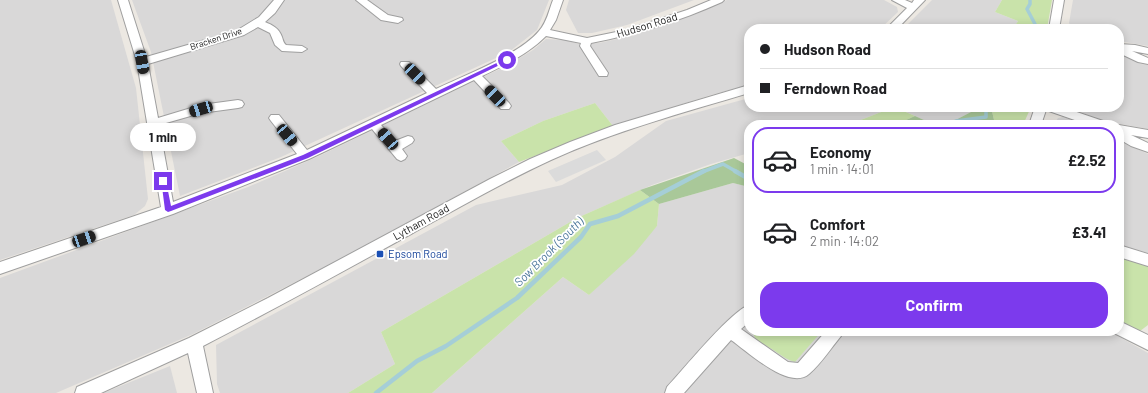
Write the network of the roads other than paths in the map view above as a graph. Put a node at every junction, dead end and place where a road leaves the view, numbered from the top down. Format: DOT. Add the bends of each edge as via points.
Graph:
graph roads {
  1 [pos="123,0"];
  2 [pos="279,0"];
  3 [pos="361,0"];
  4 [pos="558,0"];
  5 [pos="719,0"];
  6 [pos="897,0"];
  7 [pos="1059,0"];
  8 [pos="917,4"];
  9 [pos="385,18"];
  10 [pos="398,20"];
  11 [pos="258,23"];
  12 [pos="896,24"];
  13 [pos="1055,24"];
  14 [pos="378,25"];
  15 [pos="544,32"];
  16 [pos="587,41"];
  17 [pos="1124,48"];
  18 [pos="302,49"];
  19 [pos="1124,51"];
  20 [pos="1148,51"];
  21 [pos="1148,61"];
  22 [pos="142,62"];
  23 [pos="405,64"];
  24 [pos="603,73"];
  25 [pos="476,76"];
  26 [pos="744,90"];
  27 [pos="434,94"];
  28 [pos="241,104"];
  29 [pos="504,106"];
  30 [pos="1064,112"];
  31 [pos="274,116"];
  32 [pos="1088,120"];
  33 [pos="153,123"];
  34 [pos="373,123"];
  35 [pos="1124,130"];
  36 [pos="1148,134"];
  37 [pos="1124,136"];
  38 [pos="408,140"];
  39 [pos="1148,148"];
  40 [pos="305,156"];
  41 [pos="168,210"];
  42 [pos="1124,253"];
  43 [pos="1148,260"];
  44 [pos="0,268"];
  45 [pos="744,317"];
  46 [pos="730,330"];
  47 [pos="1124,331"];
  48 [pos="832,336"];
  49 [pos="1148,343"];
  50 [pos="194,344"];
  51 [pos="83,393"];
  52 [pos="205,393"];
  53 [pos="673,393"];
  1 -- 22 [label="street"];
  2 -- 11 [label="street, Bracken Drive"];
  3 -- 9 [label="street"];
  4 -- 15 [label="street"];
  5 -- 16 [label="street, Hudson Road" via="628,33"];
  6 -- 8 [label="street"];
  7 -- 13 [label="street"];
  8 -- 12 [label="street"];
  9 -- 10 [label="street"];
  9 -- 14 [label="street"];
  11 -- 18 [label="street" via="272,29 284,53"];
  11 -- 22 [label="street, Bracken Drive" via="226,37"];
  15 -- 16 [label="street, Hudson Road"];
  15 -- 25 [label="street" via="507,60"];
  16 -- 24 [label="street" via="584,46"];
  17 -- 20 [label="street"];
  19 -- 21 [label="street"];
  22 -- 33 [label="street"];
  23 -- 27 [label="street"];
  25 -- 27 [label="street"];
  25 -- 29 [label="street"];
  26 -- 50 [label="street, Lytham Road" via="599,135 526,167"];
  27 -- 34 [label="street"];
  28 -- 33 [label="street" via="201,109"];
  30 -- 32 [label="street"];
  31 -- 40 [label="street"];
  33 -- 41 [label="street"];
  34 -- 38 [label="street" via="398,152"];
  34 -- 40 [label="street"];
  35 -- 36 [label="street"];
  37 -- 39 [label="street"];
  40 -- 41 [label="street"];
  41 -- 44 [label="street"];
  42 -- 43 [label="street"];
  45 -- 46 [label="street"];
  46 -- 48 [label="street" via="785,369 799,371 804,369"];
  46 -- 53 [label="street"];
  47 -- 49 [label="street"];
  50 -- 51 [label="street, Lytham Road"];
  50 -- 52 [label="street"];
}
